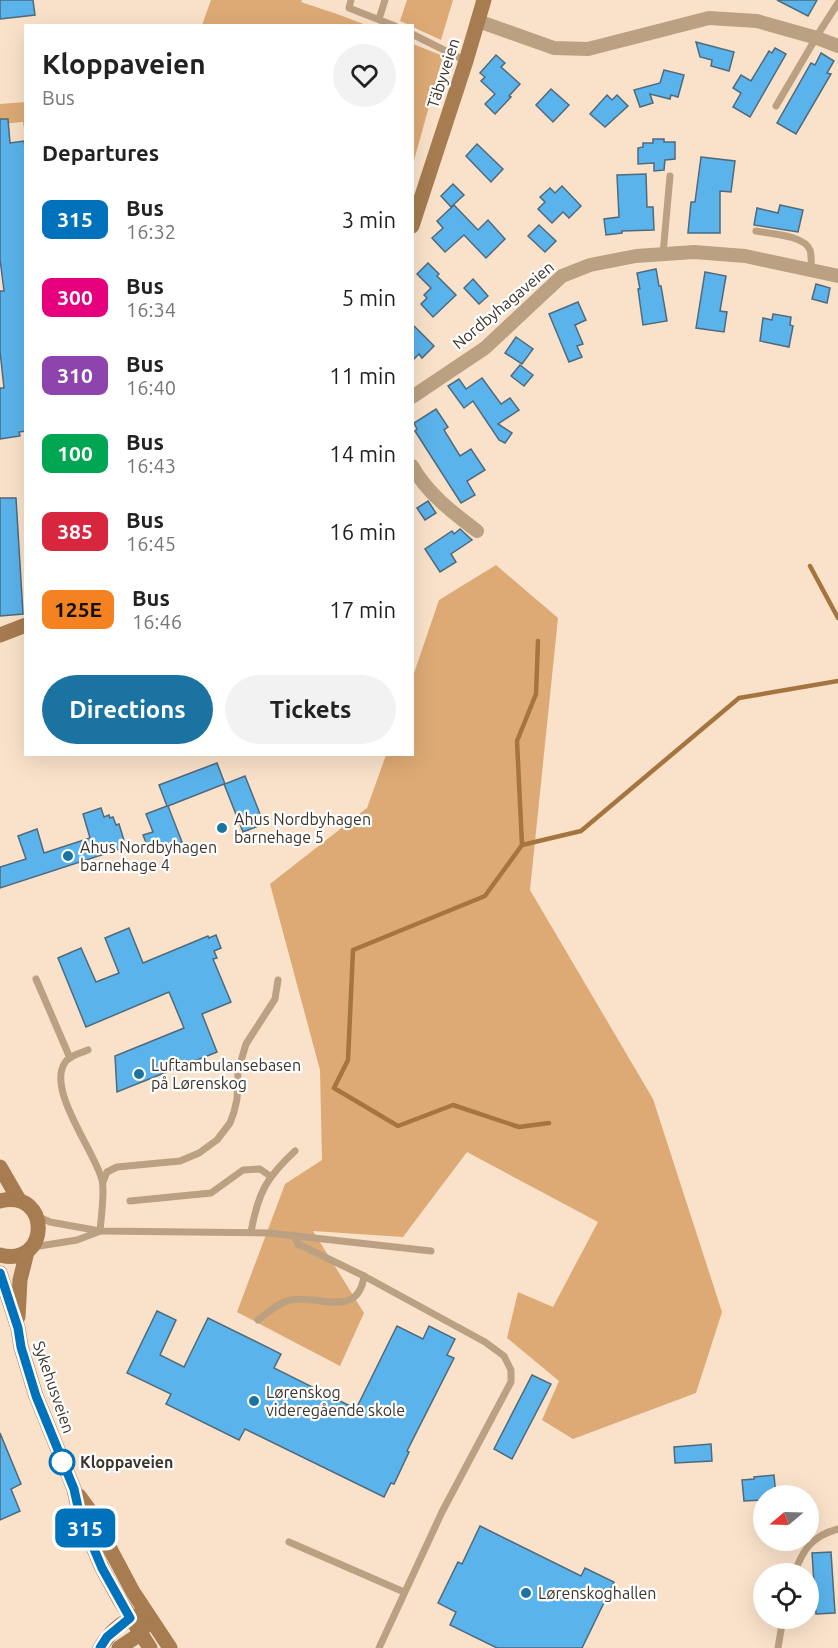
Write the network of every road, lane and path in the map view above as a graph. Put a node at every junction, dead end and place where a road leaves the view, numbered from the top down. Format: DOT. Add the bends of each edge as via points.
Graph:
graph roads {
  1 [pos="351,0"];
  2 [pos="386,0"];
  3 [pos="484,0"];
  4 [pos="838,3"];
  5 [pos="379,19"];
  6 [pos="478,21"];
  7 [pos="390,24"];
  8 [pos="414,35"];
  9 [pos="817,38"];
  10 [pos="838,46"];
  11 [pos="466,61"];
  12 [pos="776,106"];
  13 [pos="670,176"];
  14 [pos="414,220"];
  15 [pos="756,231"];
  16 [pos="663,254"];
  17 [pos="811,270"];
  18 [pos="838,276"];
  19 [pos="414,396"];
  20 [pos="414,470"];
  21 [pos="477,531"];
  22 [pos="24,626"];
  23 [pos="0,634"];
  24 [pos="36,979"];
  25 [pos="278,980"];
  26 [pos="88,1050"];
  27 [pos="70,1058"];
  28 [pos="295,1151"];
  29 [pos="0,1167"];
  30 [pos="270,1176"];
  31 [pos="103,1182"];
  32 [pos="19,1200"];
  33 [pos="0,1201"];
  34 [pos="130,1201"];
  35 [pos="37,1216"];
  36 [pos="100,1232"];
  37 [pos="251,1232"];
  38 [pos="294,1235"];
  39 [pos="29,1249"];
  40 [pos="430,1251"];
  41 [pos="0,1255"];
  42 [pos="0,1273"];
  43 [pos="364,1276"];
  44 [pos="258,1320"];
  45 [pos="18,1328"];
  46 [pos="74,1489"];
  47 [pos="838,1529"];
  48 [pos="289,1542"];
  49 [pos="798,1563"];
  50 [pos="404,1592"];
  51 [pos="148,1614"];
  52 [pos="130,1618"];
  53 [pos="781,1629"];
  54 [pos="140,1634"];
  55 [pos="100,1648"];
  56 [pos="118,1648"];
  57 [pos="150,1648"];
  58 [pos="170,1648"];
  59 [pos="379,1648"];
  60 [pos="778,1648"];
  1 -- 5 [label="lane" via="349,8"];
  2 -- 5 [label="lane"];
  3 -- 6 [label="main road, Täbyveien"];
  4 -- 9 [label="lane"];
  5 -- 7 [label="lane"];
  6 -- 9 [label="street" via="554,48 588,49 709,18 757,21"];
  6 -- 11 [label="main road, Täbyveien"];
  8 -- 11 [label="lane"];
  9 -- 10 [label="street"];
  9 -- 12 [label="lane"];
  11 -- 14 [label="main road, Täbyveien"];
  13 -- 16 [label="lane"];
  15 -- 17 [label="lane" via="805,243 810,248"];
  16 -- 17 [label="street, Nordbyhagaveien" via="745,256"];
  16 -- 19 [label="street, Nordbyhagaveien" via="590,265 562,276 485,348"];
  17 -- 18 [label="street, Nordbyhagaveien"];
  20 -- 21 [label="street" via="447,508"];
  22 -- 23 [label="main road"];
  24 -- 27 [label="lane"];
  25 -- 31 [label="lane" via="275,999 246,1044 238,1071 234,1112 217,1140 180,1161 117,1167 107,1172"];
  26 -- 27 [label="lane"];
  27 -- 31 [label="lane" via="60,1073 60,1088"];
  28 -- 30 [label="lane"];
  29 -- 32 [label="main road"];
  30 -- 34 [label="lane" via="260,1169 243,1170 211,1193"];
  30 -- 37 [label="lane" via="256,1205"];
  31 -- 36 [label="lane"];
  32 -- 33 [label="main road"];
  32 -- 35 [label="main road"];
  35 -- 36 [label="lane"];
  35 -- 39 [label="main road, Sykehusveien" via="39,1229"];
  36 -- 37 [label="lane"];
  36 -- 39 [label="lane"];
  37 -- 38 [label="lane"];
  38 -- 40 [label="lane"];
  38 -- 43 [label="lane" via="298,1244"];
  39 -- 41 [label="main road" via="14,1256"];
  39 -- 45 [label="main road, Sykehusveien" via="22,1268"];
  42 -- 45 [label="main road, Sykehusveien"];
  43 -- 44 [label="lane" via="359,1292 344,1302 290,1300"];
  43 -- 50 [label="lane" via="485,1342 504,1356 511,1370 511,1382"];
  45 -- 46 [label="main road, Sykehusveien" via="36,1396"];
  46 -- 51 [label="main road, Sykehusveien"];
  46 -- 52 [label="main road, Sykehusveien" via="80,1516 102,1568"];
  47 -- 49 [label="lane" via="807,1546"];
  48 -- 50 [label="lane"];
  50 -- 59 [label="lane"];
  51 -- 52 [label="main road"];
  51 -- 54 [label="main road"];
  51 -- 58 [label="main road, Sykehusveien"];
  52 -- 54 [label="main road, Sykehusveien"];
  52 -- 55 [label="main road"];
  53 -- 60 [label="lane"];
  54 -- 56 [label="main road"];
  54 -- 57 [label="main road, Sykehusveien"];
}
